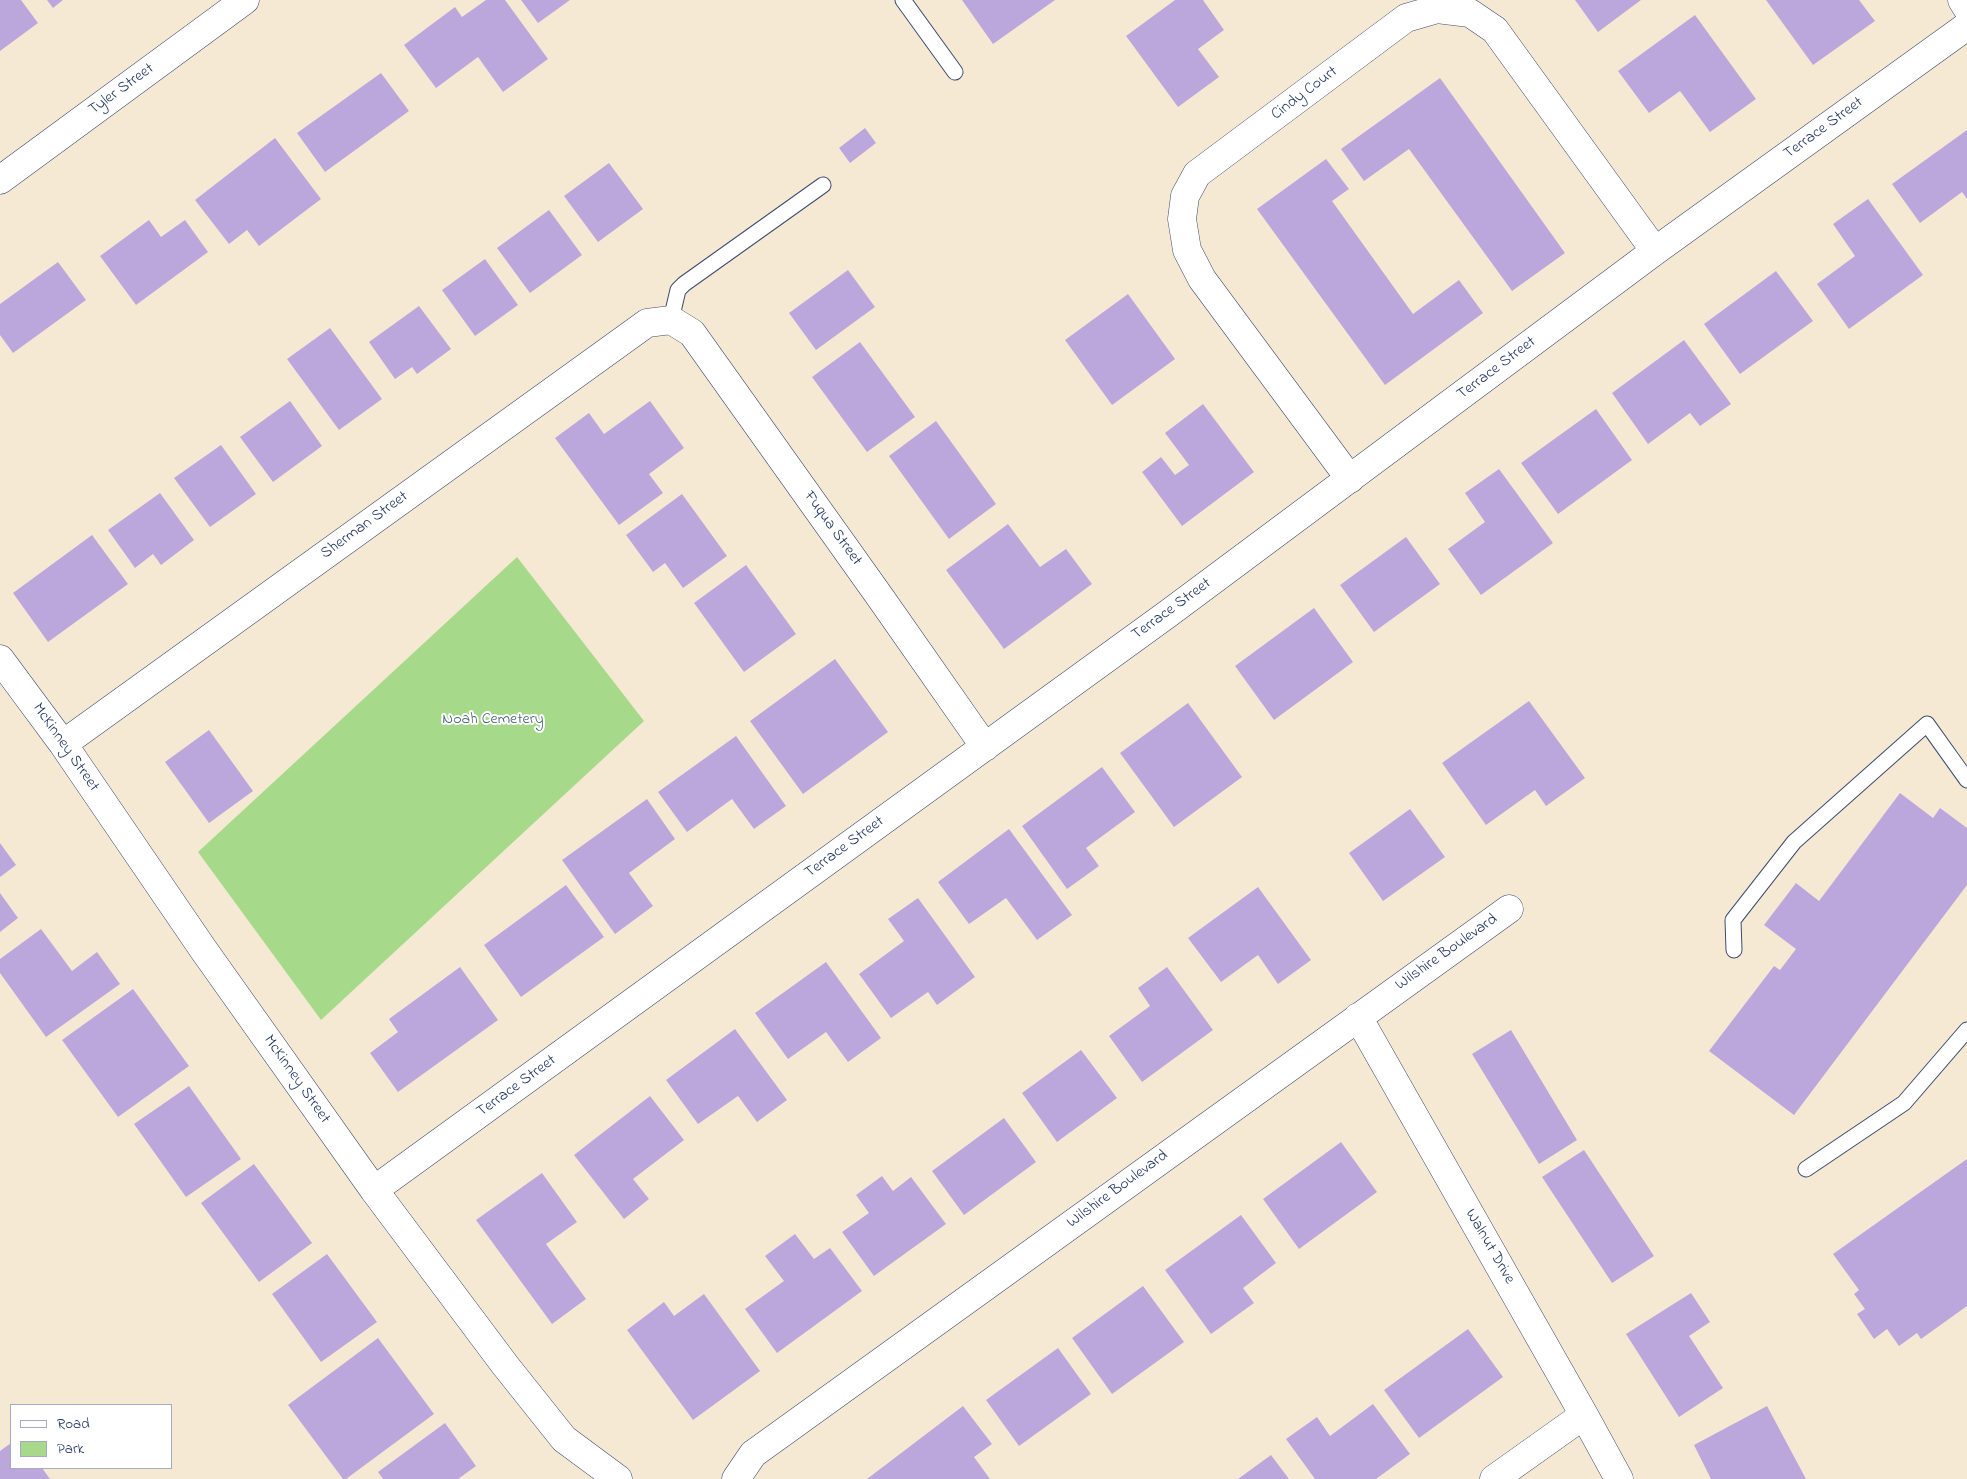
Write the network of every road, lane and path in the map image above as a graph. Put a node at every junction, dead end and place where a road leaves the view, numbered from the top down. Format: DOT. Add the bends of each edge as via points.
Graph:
graph roads {
  1 [pos="245,0"];
  2 [pos="904,0"];
  3 [pos="1962,0"];
  4 [pos="1967,8"];
  5 [pos="1967,26"];
  6 [pos="955,72"];
  7 [pos="0,180"];
  8 [pos="823,185"];
  9 [pos="1655,251"];
  10 [pos="671,320"];
  11 [pos="1350,479"];
  12 [pos="0,659"];
  13 [pos="63,744"];
  14 [pos="984,747"];
  15 [pos="1967,780"];
  16 [pos="1509,909"];
  17 [pos="1734,950"];
  18 [pos="1358,1017"];
  19 [pos="1967,1030"];
  20 [pos="1806,1169"];
  21 [pos="374,1190"];
  22 [pos="1584,1415"];
  23 [pos="618,1479"];
  24 [pos="736,1479"];
  25 [pos="1494,1479"];
  26 [pos="1619,1479"];
  1 -- 7 [label="street, Tyler Street"];
  2 -- 6 [label="lane"];
  3 -- 4 [label="street"];
  5 -- 9 [label="street, Terrace Street"];
  8 -- 10 [label="lane" via="684,284 678,290"];
  9 -- 11 [label="street, Terrace Street"];
  9 -- 11 [label="street, Cindy Court" via="1495,30 1470,13 1437,9 1406,18 1198,174 1185,196 1182,219 1187,250 1202,279"];
  10 -- 13 [label="street, Sherman Street" via="646,323"];
  10 -- 14 [label="street, Fuqua Street" via="692,332"];
  11 -- 14 [label="street, Terrace Street"];
  12 -- 13 [label="street, McKinney Street"];
  13 -- 21 [label="street, McKinney Street"];
  14 -- 21 [label="street, Terrace Street"];
  15 -- 17 [label="lane" via="1927,724 1794,842 1733,920"];
  16 -- 18 [label="street, Wilshire Boulevard"];
  18 -- 22 [label="street, Walnut Drive"];
  18 -- 24 [label="street, Wilshire Boulevard" via="753,1454"];
  19 -- 20 [label="lane" via="1904,1103"];
  21 -- 23 [label="street, McKinney Street" via="499,1358 564,1439"];
  22 -- 25 [label="street"];
  22 -- 26 [label="street, Walnut Drive"];
}
